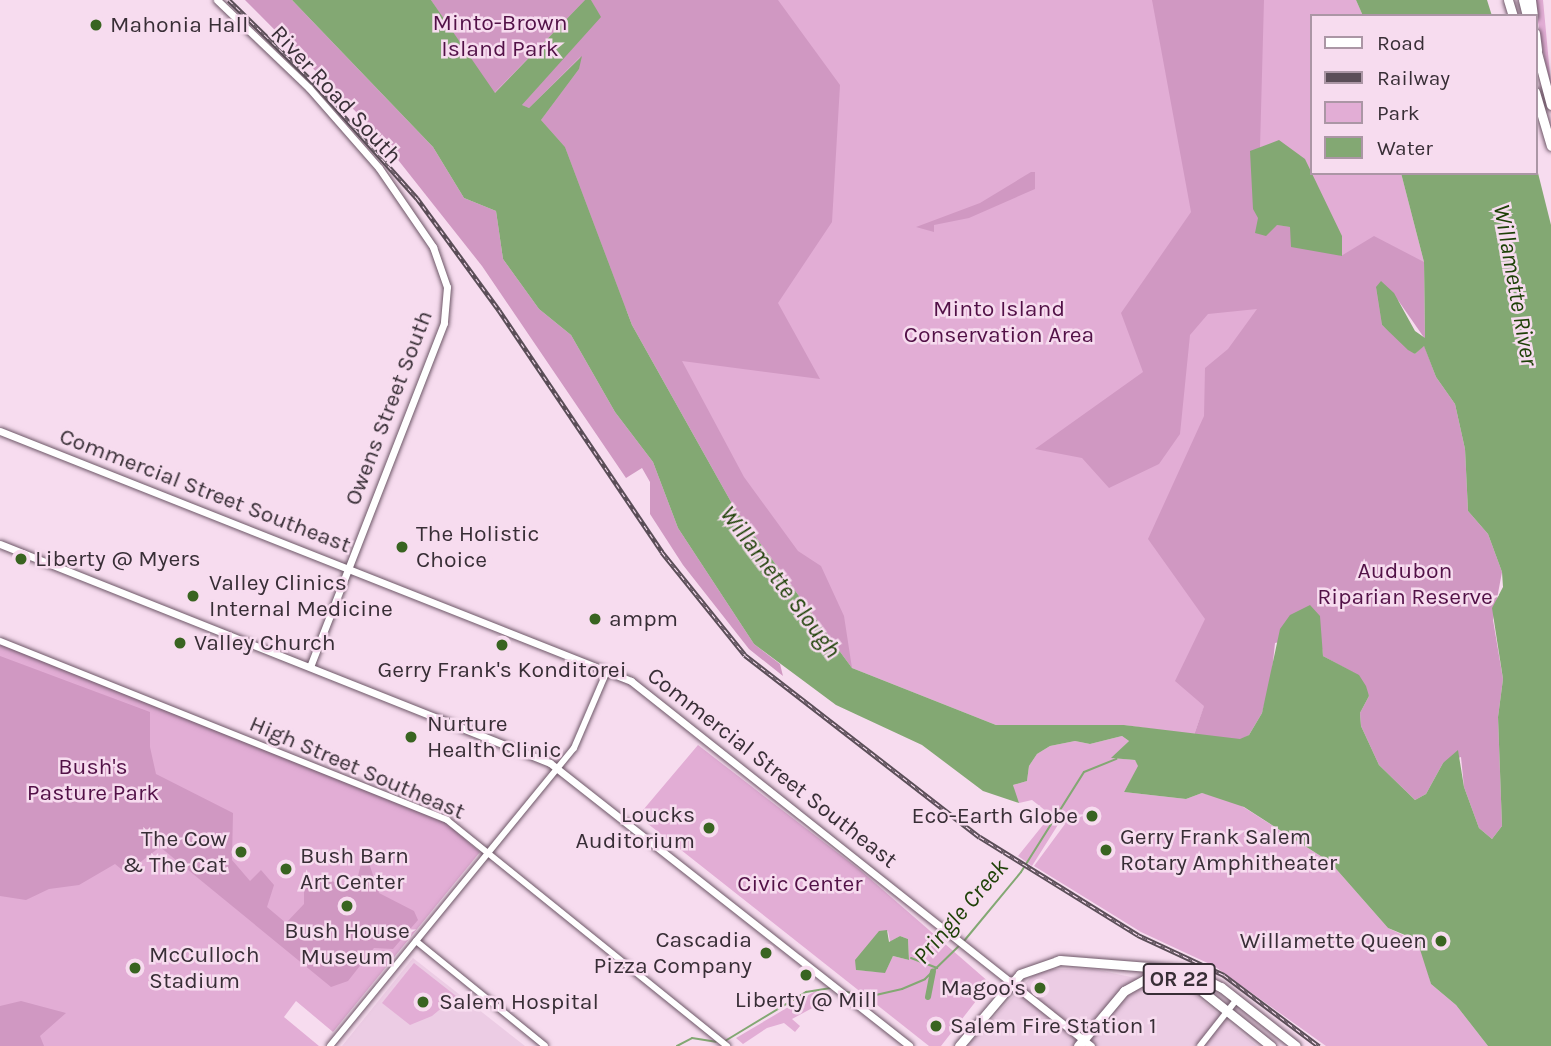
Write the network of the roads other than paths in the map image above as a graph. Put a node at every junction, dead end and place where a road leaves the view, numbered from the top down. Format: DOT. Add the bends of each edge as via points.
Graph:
graph roads {
  1 [pos="217,0"];
  2 [pos="1537,53"];
  3 [pos="1537,99"];
  4 [pos="1551,105"];
  5 [pos="1551,146"];
  6 [pos="448,299"];
  7 [pos="0,431"];
  8 [pos="0,544"];
  9 [pos="348,568"];
  10 [pos="0,641"];
  11 [pos="310,666"];
  12 [pos="607,671"];
  13 [pos="558,768"];
  14 [pos="488,853"];
  15 [pos="416,941"];
  16 [pos="1000,974"];
  17 [pos="1020,975"];
  18 [pos="1012,982"];
  19 [pos="1237,999"];
  20 [pos="1227,1011"];
  21 [pos="1084,1044"];
  22 [pos="330,1046"];
  23 [pos="545,1046"];
  24 [pos="727,1046"];
  25 [pos="909,1046"];
  26 [pos="959,1046"];
  27 [pos="1200,1046"];
  28 [pos="1271,1046"];
  29 [pos="1296,1046"];
  1 -- 6 [label="main road, River Road South" via="309,88 379,168 439,258"];
  2 -- 4 [label="highway"];
  3 -- 5 [label="highway"];
  6 -- 9 [label="main road, Owens Street South" via="444,323"];
  7 -- 9 [label="main road, Commercial Street Southeast"];
  8 -- 11 [label="main road"];
  9 -- 11 [label="main road, Owens Street South"];
  9 -- 12 [label="main road, Commercial Street Southeast"];
  10 -- 14 [label="street, High Street Southeast" via="447,820"];
  11 -- 13 [label="main road"];
  12 -- 13 [label="street" via="577,743"];
  12 -- 16 [label="main road, Commercial Street Southeast" via="663,703"];
  13 -- 14 [label="street"];
  13 -- 25 [label="main road"];
  14 -- 15 [label="street"];
  14 -- 24 [label="street, High Street Southeast"];
  15 -- 22 [label="street"];
  15 -- 23 [label="street"];
  16 -- 17 [label="main road"];
  16 -- 18 [label="main road, Commercial Street Southeast"];
  17 -- 18 [label="highway, OR 22"];
  17 -- 19 [label="highway, OR 22" via="1047,962 1067,961 1187,970"];
  18 -- 21 [label="main road, Commercial Street Southeast"];
  18 -- 26 [label="highway, OR 22"];
  19 -- 20 [label="street"];
  19 -- 29 [label="highway, OR 22"];
  20 -- 21 [label="highway, OR 22" via="1187,982 1144,980 1119,996"];
  20 -- 27 [label="street"];
  20 -- 28 [label="highway, OR 22"];
}
